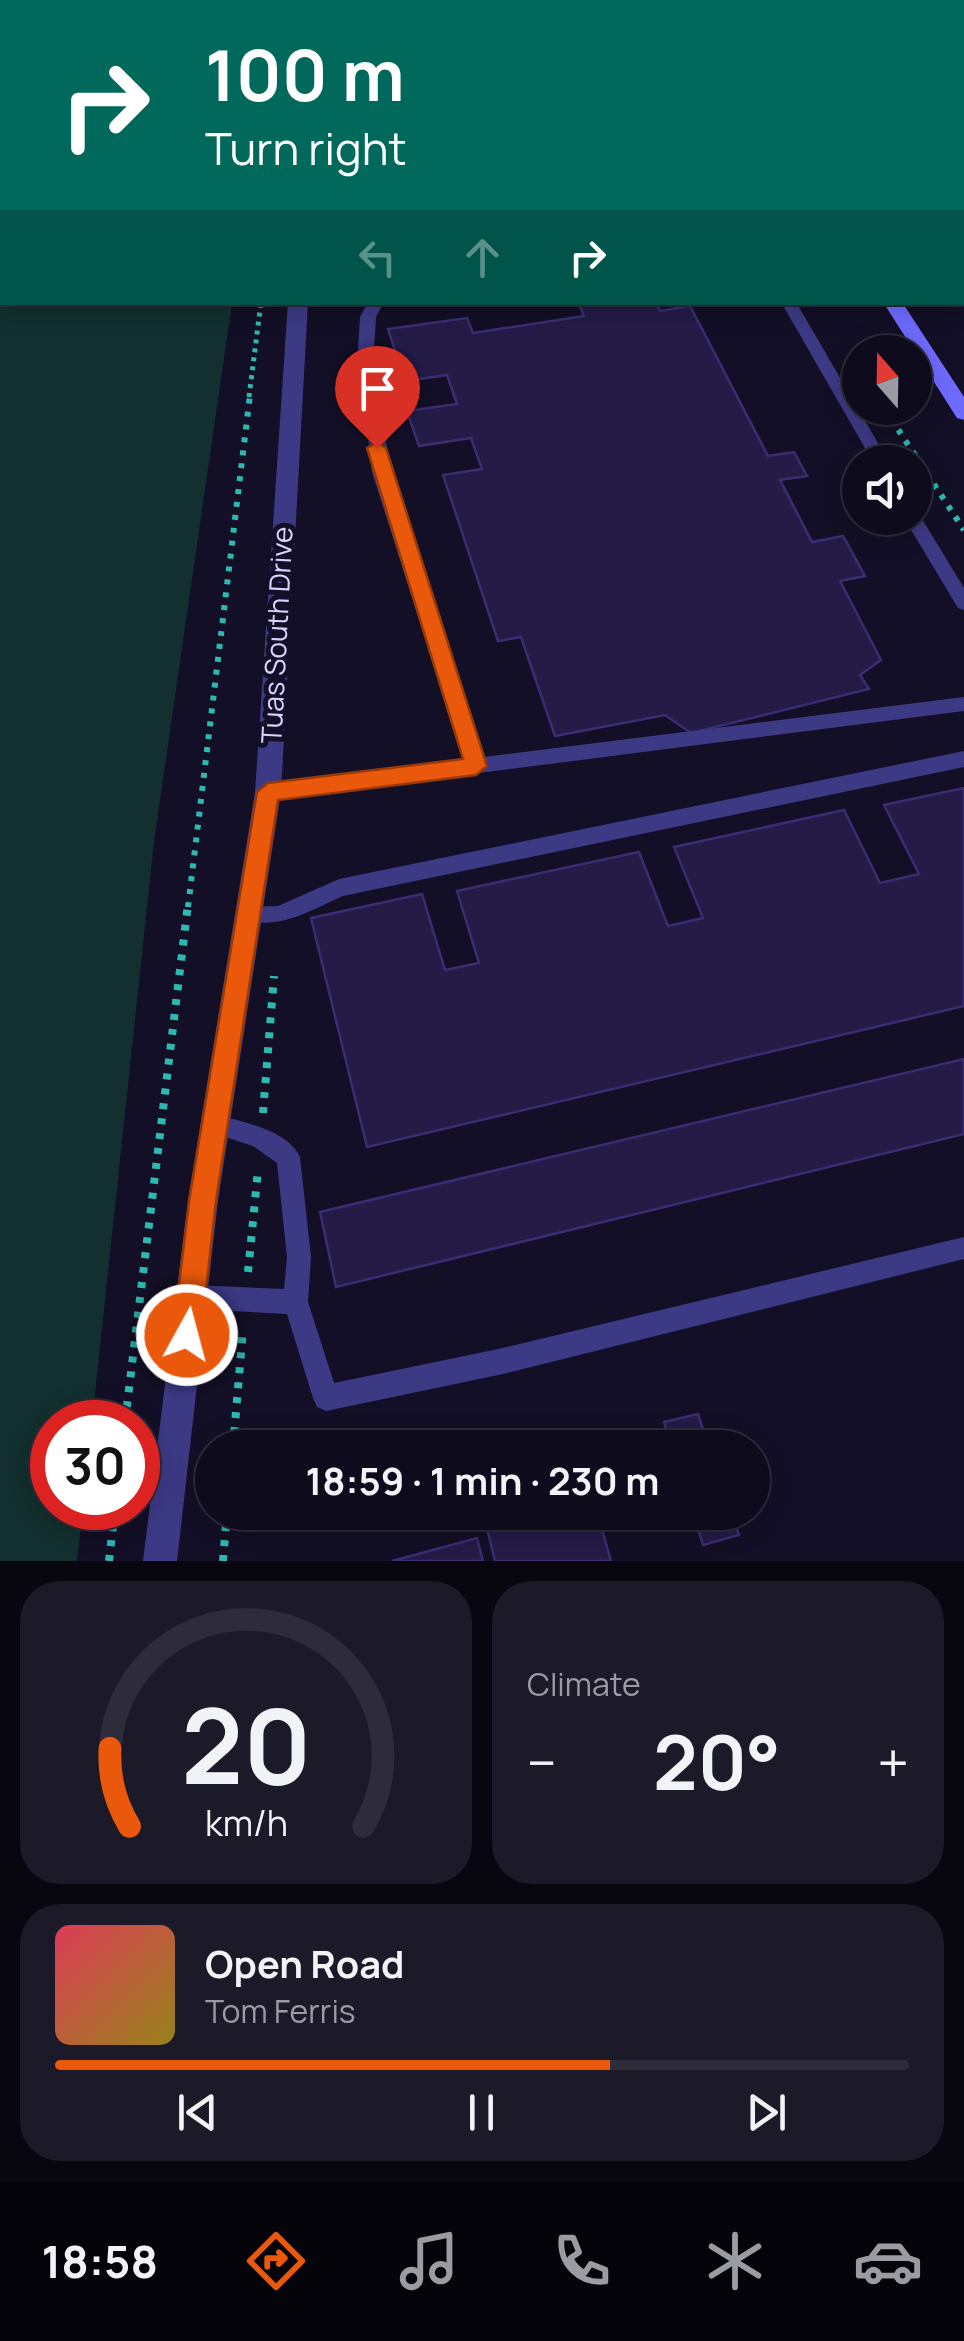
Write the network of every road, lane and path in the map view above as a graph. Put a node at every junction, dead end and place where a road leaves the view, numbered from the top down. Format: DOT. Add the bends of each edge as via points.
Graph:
graph roads {
  1 [pos="261,305"];
  2 [pos="298,305"];
  3 [pos="374,305"];
  4 [pos="790,305"];
  5 [pos="894,305"];
  6 [pos="964,413"];
  7 [pos="895,425"];
  8 [pos="871,445"];
  9 [pos="964,530"];
  10 [pos="922,535"];
  11 [pos="964,603"];
  12 [pos="964,704"];
  13 [pos="964,759"];
  14 [pos="476,766"];
  15 [pos="268,792"];
  16 [pos="249,913"];
  17 [pos="215,1124"];
  18 [pos="964,1248"];
  19 [pos="192,1297"];
  20 [pos="296,1302"];
  21 [pos="128,1400"];
  22 [pos="113,1530"];
  23 [pos="226,1530"];
  24 [pos="109,1561"];
  25 [pos="160,1561"];
  26 [pos="223,1561"];
  1 -- 21 [label="path"];
  2 -- 15 [label="street, Tuas South Drive"];
  3 -- 14 [label="lane" via="366,350 381,472"];
  4 -- 8 [label="lane"];
  5 -- 6 [label="main road"];
  7 -- 9 [label="path"];
  10 -- 11 [label="lane"];
  12 -- 14 [label="lane"];
  13 -- 16 [label="lane" via="338,888 280,915"];
  14 -- 15 [label="lane"];
  15 -- 16 [label="street, Tuas South Drive"];
  16 -- 17 [label="street, Tuas South Drive"];
  17 -- 19 [label="street, Tuas South Drive"];
  17 -- 20 [label="lane" via="260,1138 288,1157 299,1257"];
  18 -- 20 [label="lane" via="326,1398"];
  19 -- 20 [label="lane"];
  19 -- 25 [label="street, Tuas South Drive"];
  22 -- 24 [label="path"];
  23 -- 26 [label="path"];
}
